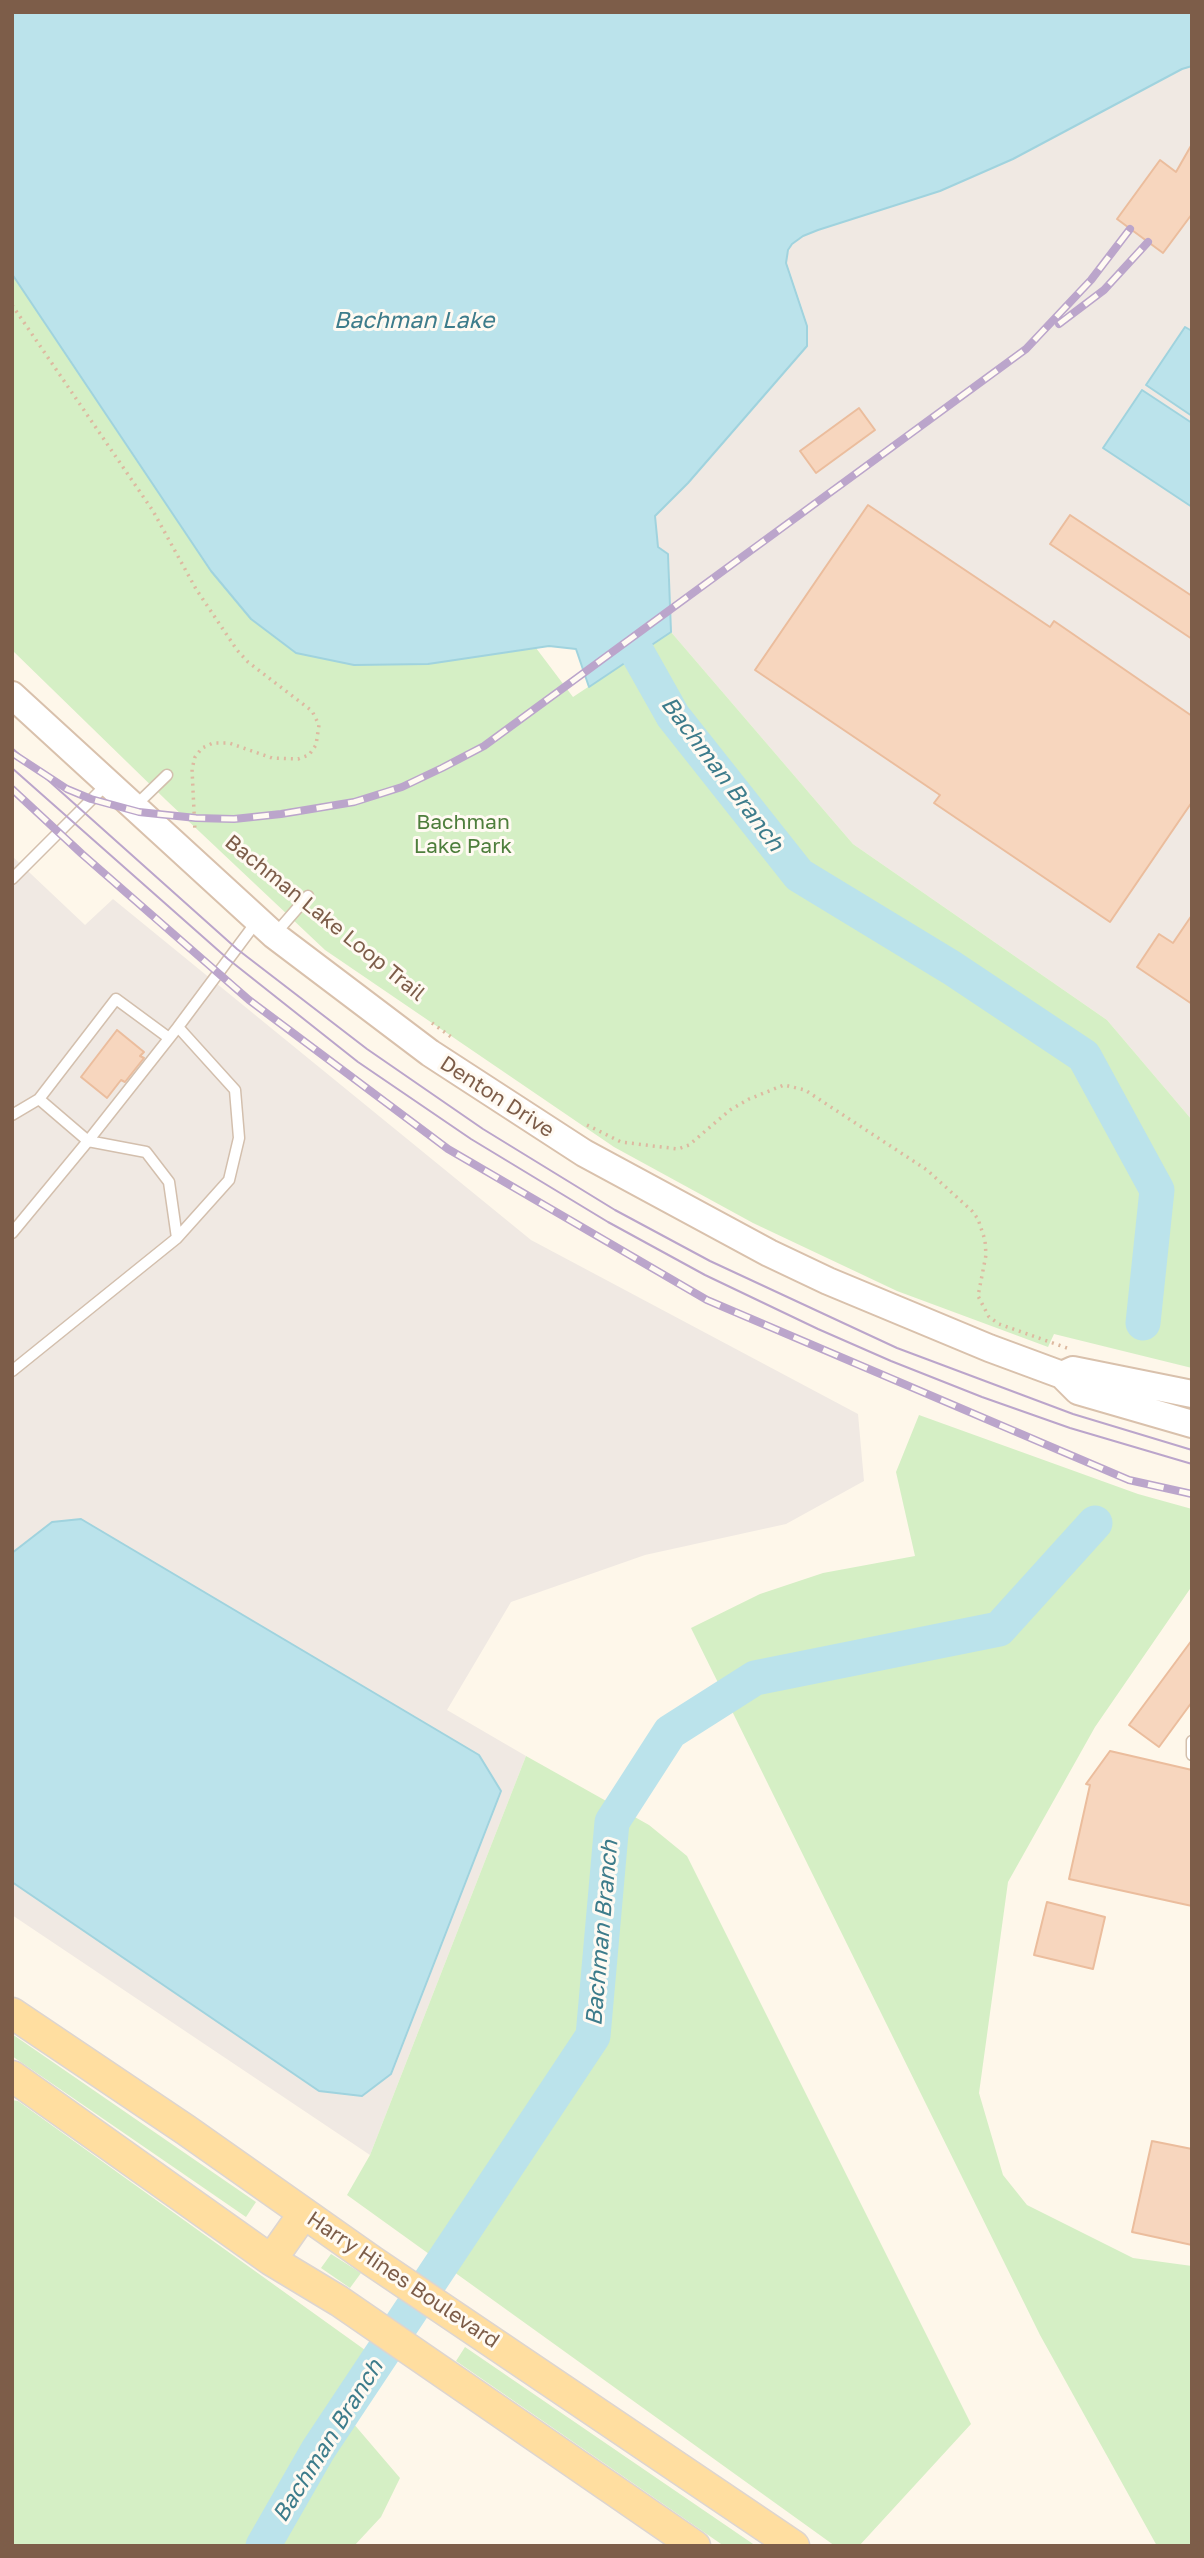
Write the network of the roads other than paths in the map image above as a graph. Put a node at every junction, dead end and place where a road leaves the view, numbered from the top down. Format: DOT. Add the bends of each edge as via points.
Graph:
graph roads {
  1 [pos="12,695"];
  2 [pos="167,775"];
  3 [pos="107,784"];
  4 [pos="134,807"];
  5 [pos="12,879"];
  6 [pos="308,896"];
  7 [pos="266,927"];
  8 [pos="178,1027"];
  9 [pos="169,1038"];
  10 [pos="39,1099"];
  11 [pos="12,1115"];
  12 [pos="88,1141"];
  13 [pos="12,1233"];
  14 [pos="177,1238"];
  15 [pos="12,1371"];
  16 [pos="1062,1375"];
  17 [pos="1192,1394"];
  18 [pos="1192,1424"];
  19 [pos="1192,1741"];
  20 [pos="1192,1755"];
  21 [pos="12,2013"];
  22 [pos="12,2076"];
  23 [pos="304,2213"];
  24 [pos="271,2260"];
  25 [pos="695,2546"];
  26 [pos="794,2546"];
  1 -- 3 [label="main road, Denton Drive"];
  2 -- 4 [label="lane"];
  3 -- 4 [label="main road, Denton Drive"];
  3 -- 5 [label="lane"];
  4 -- 7 [label="main road, Denton Drive"];
  6 -- 7 [label="lane"];
  7 -- 8 [label="lane"];
  7 -- 16 [label="main road, Denton Drive" via="430,1053 584,1153 769,1253 879,1303 994,1336"];
  8 -- 9 [label="lane"];
  8 -- 14 [label="lane" via="235,1090 239,1138 229,1180"];
  9 -- 10 [label="lane" via="117,999"];
  9 -- 12 [label="lane"];
  10 -- 11 [label="lane"];
  10 -- 12 [label="lane"];
  12 -- 13 [label="lane"];
  12 -- 14 [label="lane" via="146,1152 169,1181"];
  14 -- 15 [label="lane"];
  16 -- 17 [label="main road, Denton Drive" via="1073,1370"];
  16 -- 18 [label="main road, Denton Drive" via="1078,1391"];
  19 -- 20 [label="lane"];
  21 -- 23 [label="main road, Harry Hines Boulevard"];
  22 -- 24 [label="main road"];
  23 -- 24 [label="main road"];
  23 -- 26 [label="main road, Harry Hines Boulevard"];
  24 -- 25 [label="main road" via="339,2301"];
}
